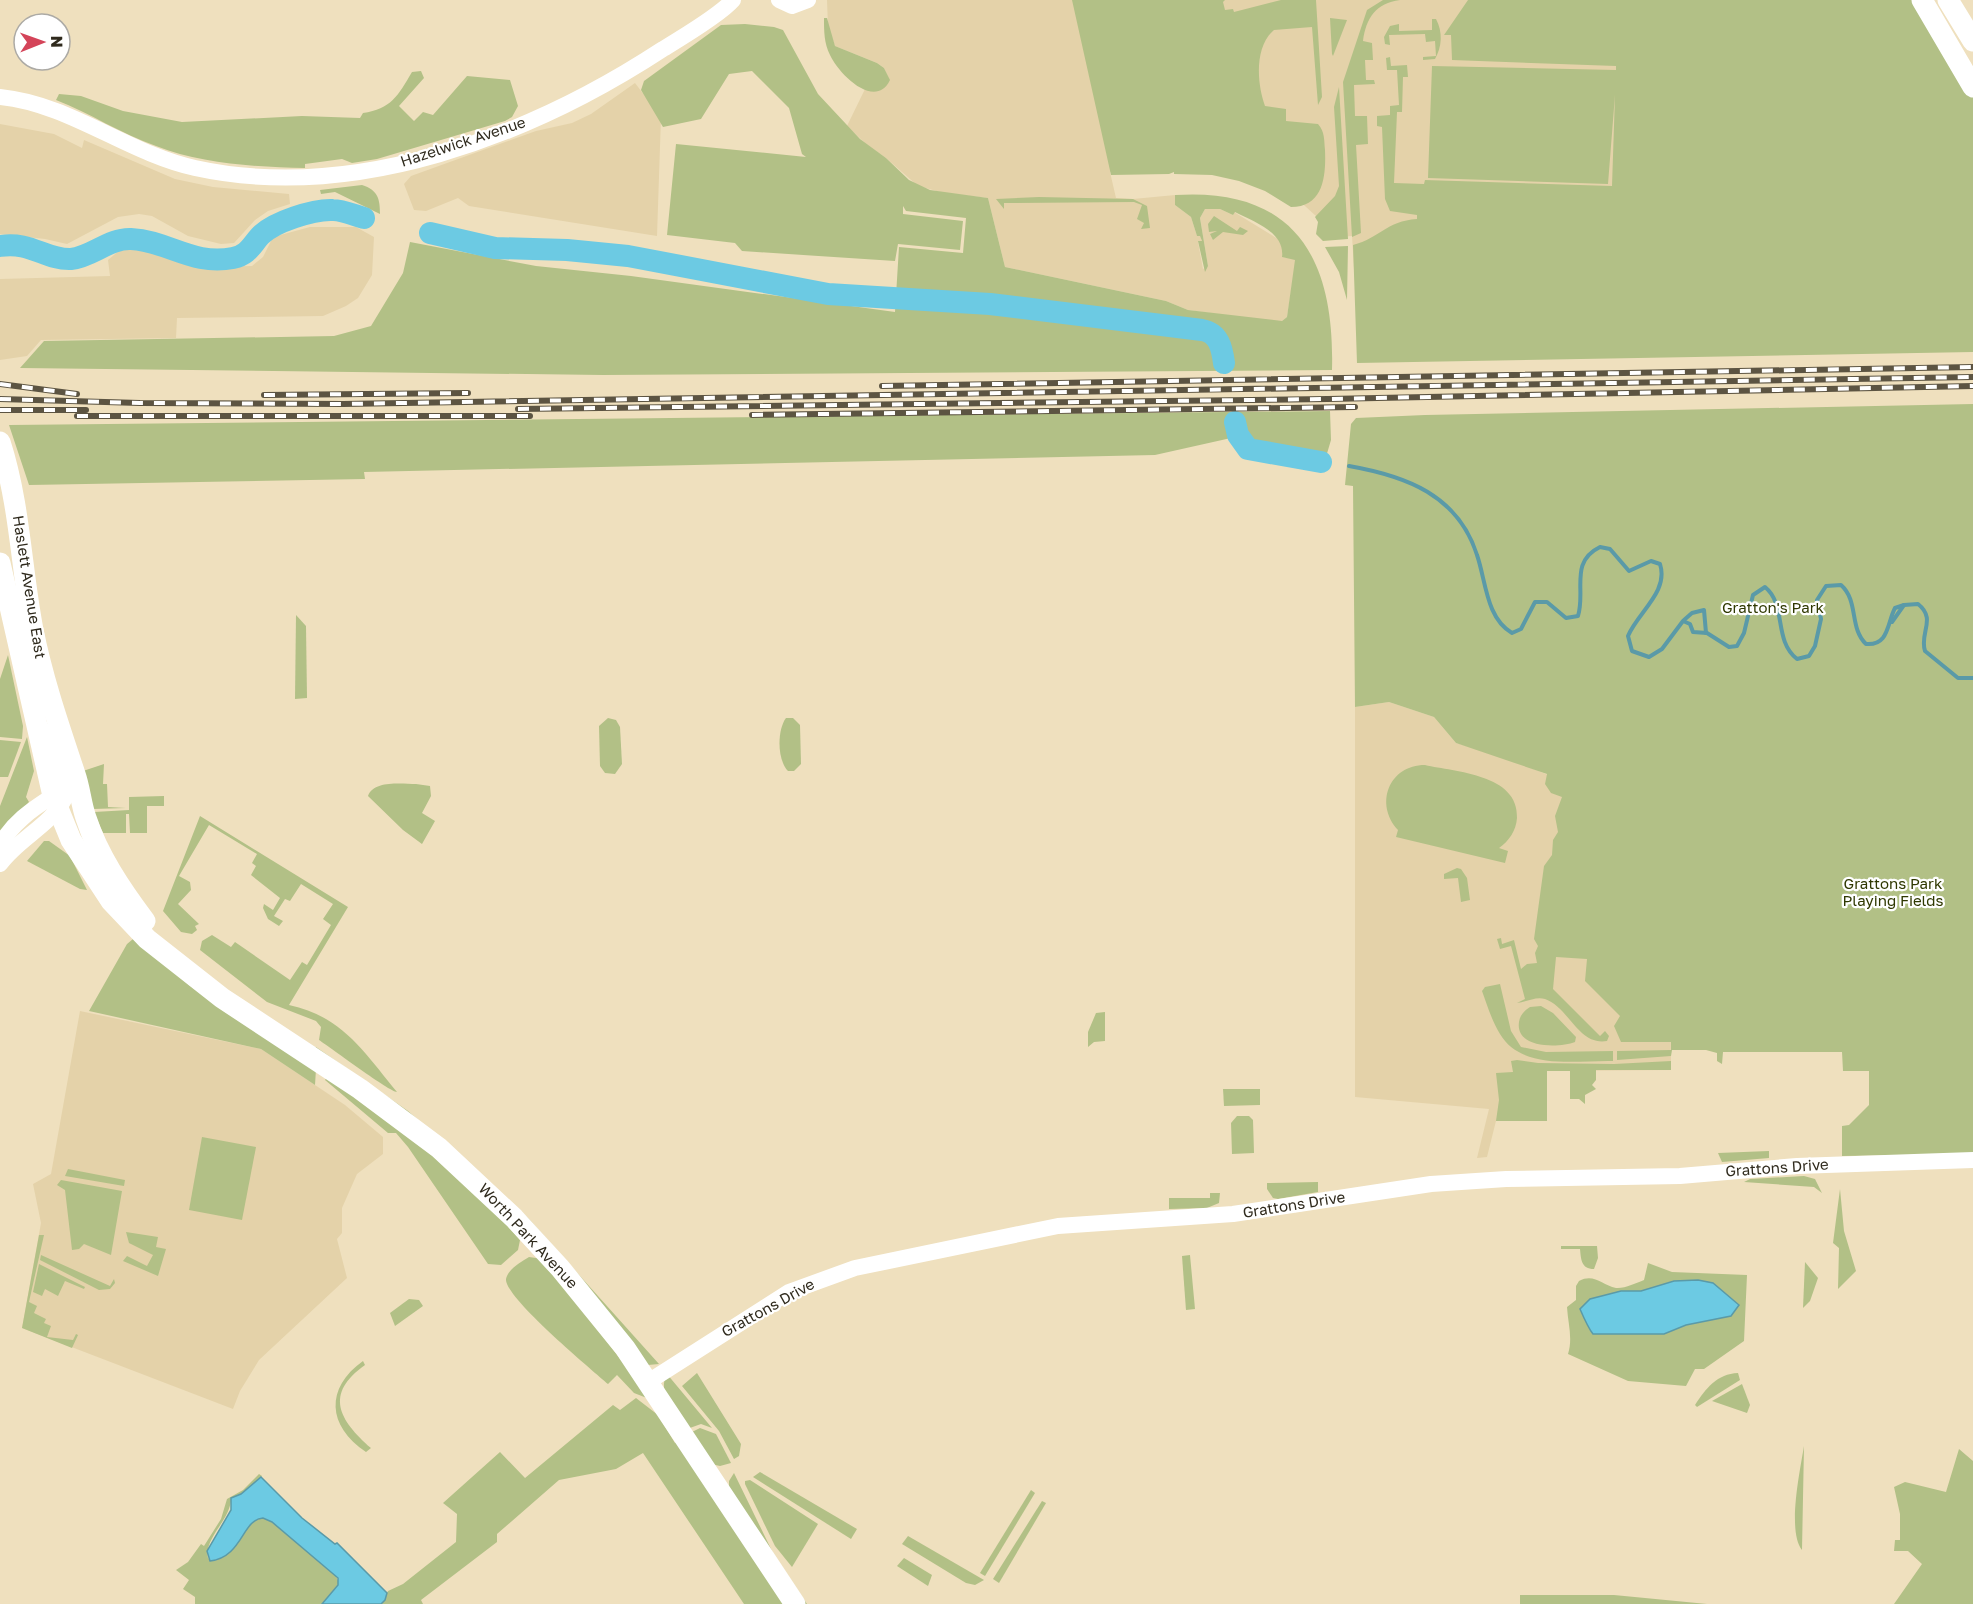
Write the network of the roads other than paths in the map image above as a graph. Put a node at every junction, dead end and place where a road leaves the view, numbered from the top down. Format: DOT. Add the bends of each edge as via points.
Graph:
graph roads {
  1 [pos="776,0"];
  2 [pos="808,0"];
  3 [pos="1922,0"];
  4 [pos="1948,0"];
  5 [pos="736,2"];
  6 [pos="1973,41"];
  7 [pos="1973,87"];
  8 [pos="0,97"];
  9 [pos="0,442"];
  10 [pos="0,499"];
  11 [pos="19,521"];
  12 [pos="0,563"];
  13 [pos="53,715"];
  14 [pos="59,801"];
  15 [pos="85,816"];
  16 [pos="0,846"];
  17 [pos="0,864"];
  18 [pos="109,867"];
  19 [pos="170,955"];
  20 [pos="1973,1160"];
  21 [pos="648,1382"];
  22 [pos="795,1604"];
  1 -- 2 [label="street" via="792,6"];
  3 -- 7 [label="main road"];
  4 -- 6 [label="main road"];
  5 -- 8 [label="street, Hazelwick Avenue" via="647,60 533,119 433,155 329,175 262,177 196,168 165,160 54,110"];
  9 -- 11 [label="main road, Haslett Avenue East"];
  10 -- 11 [label="street"];
  11 -- 13 [label="main road, Haslett Avenue East" via="33,629"];
  12 -- 14 [label="main road, Haslett Avenue East"];
  13 -- 14 [label="street" via="53,739 66,789"];
  13 -- 15 [label="main road, Haslett Avenue East" via="76,775"];
  14 -- 15 [label="street" via="78,807"];
  14 -- 16 [label="street" via="14,827"];
  14 -- 17 [label="street"];
  14 -- 19 [label="main road, Worth Park Avenue" via="71,840 111,901 147,939"];
  15 -- 18 [label="main road, Haslett Avenue East"];
  18 -- 19 [label="main road, Worth Park Avenue"];
  19 -- 21 [label="main road, Worth Park Avenue" via="222,998 360,1089 466,1172 567,1276"];
  20 -- 21 [label="street, Grattons Drive" via="1797,1166 1680,1176 1452,1182 1233,1214 1058,1226 855,1268 813,1281 789,1292"];
  21 -- 22 [label="main road, Worth Park Avenue"];
}
